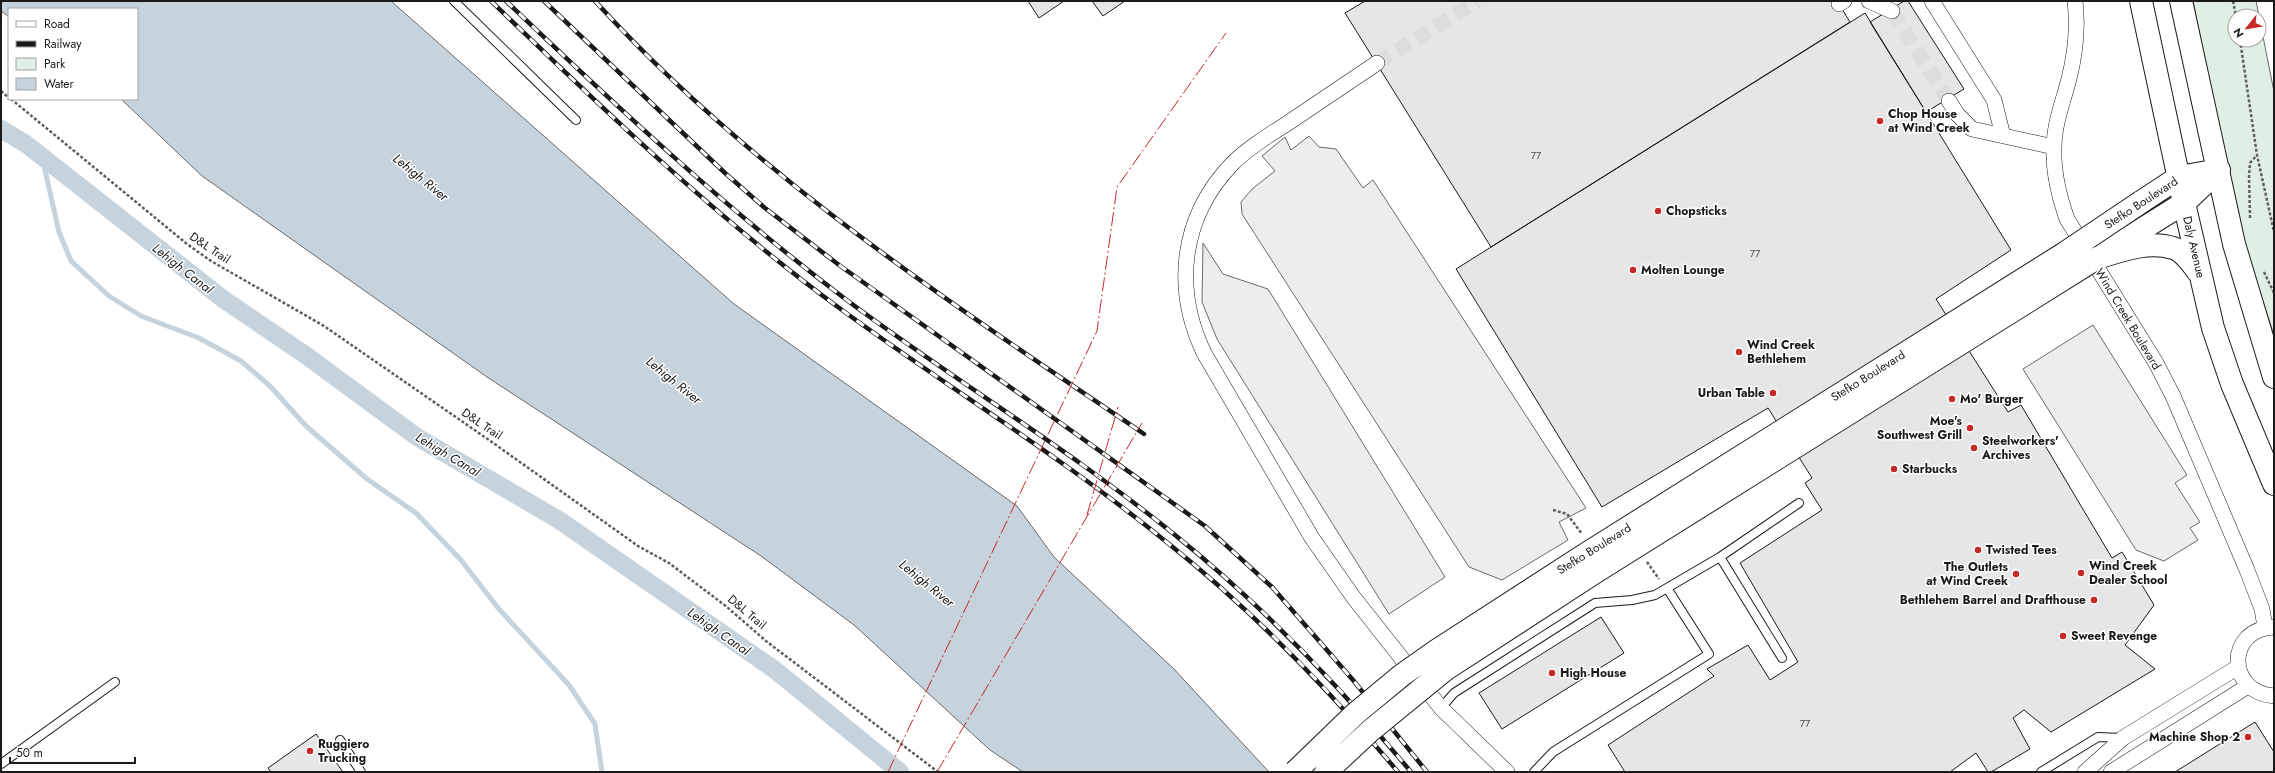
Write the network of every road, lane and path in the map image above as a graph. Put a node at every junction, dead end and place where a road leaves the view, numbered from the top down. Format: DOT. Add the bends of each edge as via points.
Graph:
graph roads {
  1 [pos="454,1"];
  2 [pos="1869,1"];
  3 [pos="1932,1"];
  4 [pos="2075,1"];
  5 [pos="2141,1"];
  6 [pos="2181,1"];
  7 [pos="1890,5"];
  8 [pos="2241,48"];
  9 [pos="1377,63"];
  10 [pos="12,100"];
  11 [pos="1949,101"];
  12 [pos="576,120"];
  13 [pos="2003,136"];
  14 [pos="2054,147"];
  15 [pos="2257,155"];
  16 [pos="2219,170"];
  17 [pos="2178,177"];
  18 [pos="2184,203"];
  19 [pos="2250,223"];
  20 [pos="2274,232"];
  21 [pos="2097,258"];
  22 [pos="2200,274"];
  23 [pos="2274,377"];
  24 [pos="2274,484"];
  25 [pos="1799,503"];
  26 [pos="1553,510"];
  27 [pos="1586,537"];
  28 [pos="1720,556"];
  29 [pos="1667,588"];
  30 [pos="2270,627"];
  31 [pos="1782,658"];
  32 [pos="2238,667"];
  33 [pos="115,682"];
  34 [pos="2248,686"];
  35 [pos="2274,696"];
  36 [pos="1441,708"];
  37 [pos="2123,738"];
  38 [pos="340,740"];
  39 [pos="1,764"];
  40 [pos="361,772"];
  41 [pos="938,772"];
  42 [pos="1295,772"];
  43 [pos="1326,772"];
  44 [pos="1507,772"];
  45 [pos="1534,772"];
  46 [pos="2041,772"];
  47 [pos="2085,772"];
  48 [pos="2111,772"];
  1 -- 12 [label="lane"];
  2 -- 7 [label="street"];
  3 -- 13 [label="street" via="1994,100"];
  4 -- 14 [label="street, Wind Creek Boulevard" via="2073,55"];
  5 -- 17 [label="main road, Daly Avenue"];
  6 -- 16 [label="main road"];
  8 -- 15 [label="path"];
  9 -- 36 [label="street" via="1280,128 1232,165 1214,187 1192,229 1187,247 1186,280 1189,312 1204,353 1312,538 1354,598"];
  10 -- 41 [label="path, D&L Trail" via="187,244 211,261 324,326 638,546 670,564"];
  11 -- 13 [label="street" via="1957,114 1972,129"];
  13 -- 14 [label="street"];
  14 -- 30 [label="street, Wind Creek Boulevard" via="2058,188 2067,219 2156,363 2173,396"];
  15 -- 19 [label="path" via="2250,163"];
  15 -- 20 [label="path"];
  16 -- 17 [label="main road, Stefko Boulevard"];
  16 -- 18 [label="main road, Stefko Boulevard"];
  16 -- 23 [label="main road" via="2236,252"];
  17 -- 18 [label="main road, Daly Avenue"];
  17 -- 42 [label="main road, Stefko Boulevard, bridge" via="2065,253 1442,646 1355,714"];
  18 -- 21 [label="main road, Stefko Boulevard"];
  18 -- 22 [label="main road, Daly Avenue"];
  21 -- 22 [label="main road" via="2126,249 2163,246 2174,248 2187,258"];
  21 -- 43 [label="main road, Stefko Boulevard, bridge" via="1590,575 1446,669 1376,726"];
  22 -- 24 [label="main road, Daly Avenue" via="2213,328 2232,384"];
  25 -- 28 [label="lane"];
  26 -- 27 [label="path" via="1567,514 1580,533"];
  28 -- 29 [label="lane"];
  28 -- 31 [label="lane"];
  29 -- 36 [label="lane" via="1649,596 1595,603 1454,693"];
  29 -- 45 [label="lane" via="1709,654 1552,752"];
  30 -- 32 [label="street, Wind Creek Boulevard" via="2256,631 2241,646"];
  32 -- 34 [label="street" via="2241,677"];
  32 -- 37 [label="street"];
  33 -- 39 [label="lane"];
  34 -- 35 [label="street" via="2256,692"];
  34 -- 48 [label="street"];
  36 -- 44 [label="street"];
  37 -- 46 [label="lane" via="2098,737"];
  37 -- 47 [label="street"];
  38 -- 40 [label="lane"];
}
